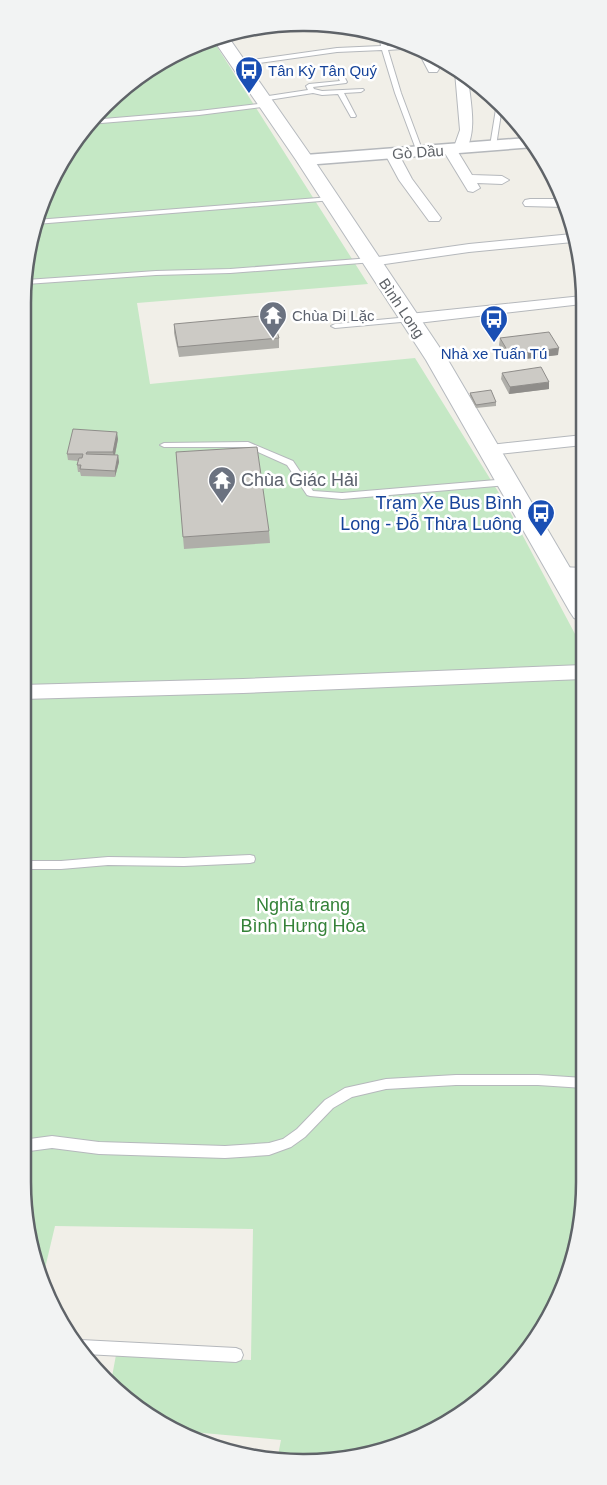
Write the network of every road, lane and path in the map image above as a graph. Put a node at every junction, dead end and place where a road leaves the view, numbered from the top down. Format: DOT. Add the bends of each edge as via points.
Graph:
graph roads {
  1 [pos="224,44"];
  2 [pos="385,44"];
  3 [pos="386,48"];
  4 [pos="396,48"];
  5 [pos="430,62"];
  6 [pos="238,64"];
  7 [pos="337,69"];
  8 [pos="433,69"];
  9 [pos="462,83"];
  10 [pos="361,90"];
  11 [pos="313,92"];
  12 [pos="340,92"];
  13 [pos="264,102"];
  14 [pos="498,113"];
  15 [pos="353,116"];
  16 [pos="102,121"];
  17 [pos="523,144"];
  18 [pos="493,146"];
  19 [pos="455,149"];
  20 [pos="420,152"];
  21 [pos="392,154"];
  22 [pos="305,160"];
  23 [pos="502,180"];
  24 [pos="331,199"];
  25 [pos="530,203"];
  26 [pos="556,203"];
  27 [pos="434,218"];
  28 [pos="44,221"];
  29 [pos="568,239"];
  30 [pos="371,261"];
  31 [pos="32,282"];
  32 [pos="576,301"];
  33 [pos="409,319"];
  34 [pos="335,326"];
  35 [pos="576,441"];
  36 [pos="164,445"];
  37 [pos="490,450"];
  38 [pos="508,482"];
  39 [pos="562,573"];
  40 [pos="576,574"];
  41 [pos="576,599"];
  42 [pos="576,672"];
  43 [pos="31,692"];
  44 [pos="250,859"];
  45 [pos="31,865"];
  46 [pos="576,1082"];
  47 [pos="31,1145"];
  48 [pos="88,1347"];
  49 [pos="236,1355"];
  1 -- 6 [label="main road, Bình Long"];
  2 -- 3 [label="lane"];
  3 -- 4 [label="lane"];
  3 -- 6 [label="lane" via="337,50"];
  3 -- 20 [label="lane" via="398,93"];
  5 -- 8 [label="street"];
  6 -- 13 [label="main road, Bình Long"];
  7 -- 11 [label="lane" via="344,82 310,86"];
  9 -- 19 [label="street" via="466,130"];
  10 -- 12 [label="lane"];
  11 -- 12 [label="lane"];
  11 -- 13 [label="lane"];
  12 -- 15 [label="lane"];
  13 -- 16 [label="lane" via="199,113"];
  13 -- 22 [label="main road, Bình Long"];
  14 -- 18 [label="lane"];
  17 -- 18 [label="street, Gò Dầu"];
  18 -- 19 [label="street, Gò Dầu"];
  19 -- 20 [label="street, Gò Dầu"];
  19 -- 23 [label="street" via="471,183"];
  20 -- 21 [label="street, Gò Dầu"];
  21 -- 22 [label="street, Gò Dầu"];
  21 -- 27 [label="street" via="406,180"];
  22 -- 24 [label="main road, Bình Long"];
  24 -- 28 [label="lane"];
  24 -- 30 [label="main road, Bình Long"];
  25 -- 26 [label="street"];
  29 -- 30 [label="street"];
  30 -- 31 [label="lane"];
  30 -- 33 [label="main road, Bình Long"];
  32 -- 33 [label="street"];
  33 -- 34 [label="lane"];
  33 -- 37 [label="main road, Bình Long"];
  35 -- 37 [label="street"];
  36 -- 38 [label="lane" via="248,444 290,463 310,493 342,496"];
  37 -- 38 [label="main road, Bình Long"];
  38 -- 39 [label="main road, Bình Long"];
  39 -- 40 [label="street"];
  39 -- 41 [label="main road, Bình Long"];
  42 -- 43 [label="street"];
  44 -- 45 [label="lane"];
  46 -- 47 [label="lane" via="456,1080 386,1084 349,1092 329,1104 301,1134 269,1149 216,1152 99,1148 52,1142"];
  48 -- 49 [label="lane"];
}
